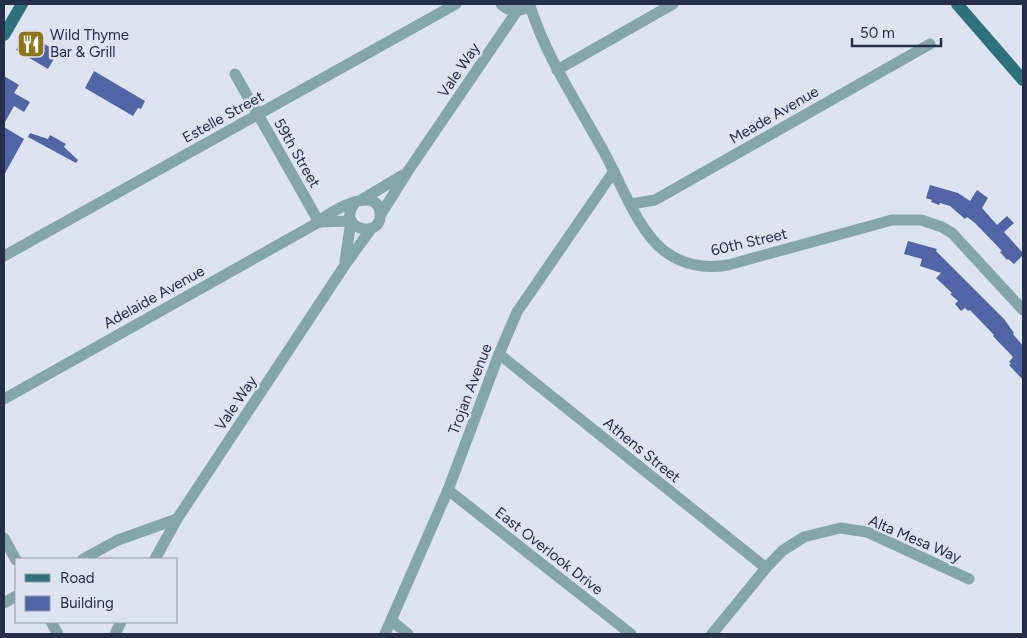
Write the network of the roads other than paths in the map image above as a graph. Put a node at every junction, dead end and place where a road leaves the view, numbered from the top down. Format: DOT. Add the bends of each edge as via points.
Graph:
graph roads {
  1 [pos="22,4"];
  2 [pos="456,4"];
  3 [pos="500,4"];
  4 [pos="673,4"];
  5 [pos="957,4"];
  6 [pos="531,5"];
  7 [pos="517,11"];
  8 [pos="4,35"];
  9 [pos="930,44"];
  10 [pos="557,70"];
  11 [pos="235,74"];
  12 [pos="1023,80"];
  13 [pos="258,114"];
  14 [pos="408,171"];
  15 [pos="614,171"];
  16 [pos="357,202"];
  17 [pos="631,204"];
  18 [pos="381,214"];
  19 [pos="351,221"];
  20 [pos="319,222"];
  21 [pos="371,229"];
  22 [pos="4,256"];
  23 [pos="345,266"];
  24 [pos="1023,310"];
  25 [pos="499,354"];
  26 [pos="4,398"];
  27 [pos="448,490"];
  28 [pos="177,519"];
  29 [pos="4,538"];
  30 [pos="15,558"];
  31 [pos="84,558"];
  32 [pos="156,558"];
  33 [pos="766,568"];
  34 [pos="969,579"];
  35 [pos="15,597"];
  36 [pos="4,603"];
  37 [pos="392,621"];
  38 [pos="52,623"];
  39 [pos="121,623"];
  40 [pos="58,634"];
  41 [pos="115,634"];
  42 [pos="385,634"];
  43 [pos="408,634"];
  44 [pos="630,634"];
  45 [pos="712,634"];
  1 -- 8 [label="main road"];
  2 -- 13 [label="street, Estelle Street"];
  3 -- 7 [label="street"];
  4 -- 10 [label="street"];
  5 -- 12 [label="main road"];
  6 -- 7 [label="street, 60th Street"];
  6 -- 10 [label="street, 60th Street" via="539,33"];
  7 -- 14 [label="street, Vale Way"];
  9 -- 17 [label="street, Meade Avenue" via="655,200"];
  10 -- 15 [label="street, 60th Street"];
  11 -- 13 [label="street, 59th Street"];
  13 -- 20 [label="street, 59th Street"];
  13 -- 22 [label="street, Estelle Street"];
  14 -- 16 [label="street, Vale Way"];
  14 -- 18 [label="street, Vale Way"];
  15 -- 17 [label="street, 60th Street"];
  15 -- 25 [label="street, Trojan Avenue" via="517,312"];
  16 -- 18 [label="street" via="364,199 374,202"];
  16 -- 19 [label="street, Vale Way" via="350,212"];
  16 -- 20 [label="street, Adelaide Avenue" via="323,217"];
  17 -- 24 [label="street, 60th Street" via="650,236 664,250 683,262 705,267 728,265 892,220 930,222 952,233"];
  18 -- 21 [label="street, Vale Way"];
  19 -- 20 [label="street, Adelaide Avenue"];
  19 -- 21 [label="street" via="362,230"];
  19 -- 23 [label="street, Vale Way"];
  20 -- 26 [label="street, Adelaide Avenue"];
  21 -- 23 [label="street, Vale Way"];
  23 -- 28 [label="street, Vale Way"];
  25 -- 27 [label="street, Trojan Avenue"];
  25 -- 33 [label="street, Athens Street"];
  27 -- 37 [label="street, Trojan Avenue"];
  27 -- 44 [label="street, East Overlook Drive"];
  28 -- 31 [label="street" via="118,540"];
  28 -- 32 [label="street, Vale Way"];
  29 -- 30 [label="street"];
  33 -- 34 [label="street, Alta Mesa Way" via="782,551 804,537 840,528 867,532"];
  33 -- 45 [label="street, Alta Mesa Way"];
  35 -- 36 [label="street"];
  37 -- 42 [label="street, Trojan Avenue"];
  37 -- 43 [label="street"];
  38 -- 40 [label="street"];
  39 -- 41 [label="street"];
}
